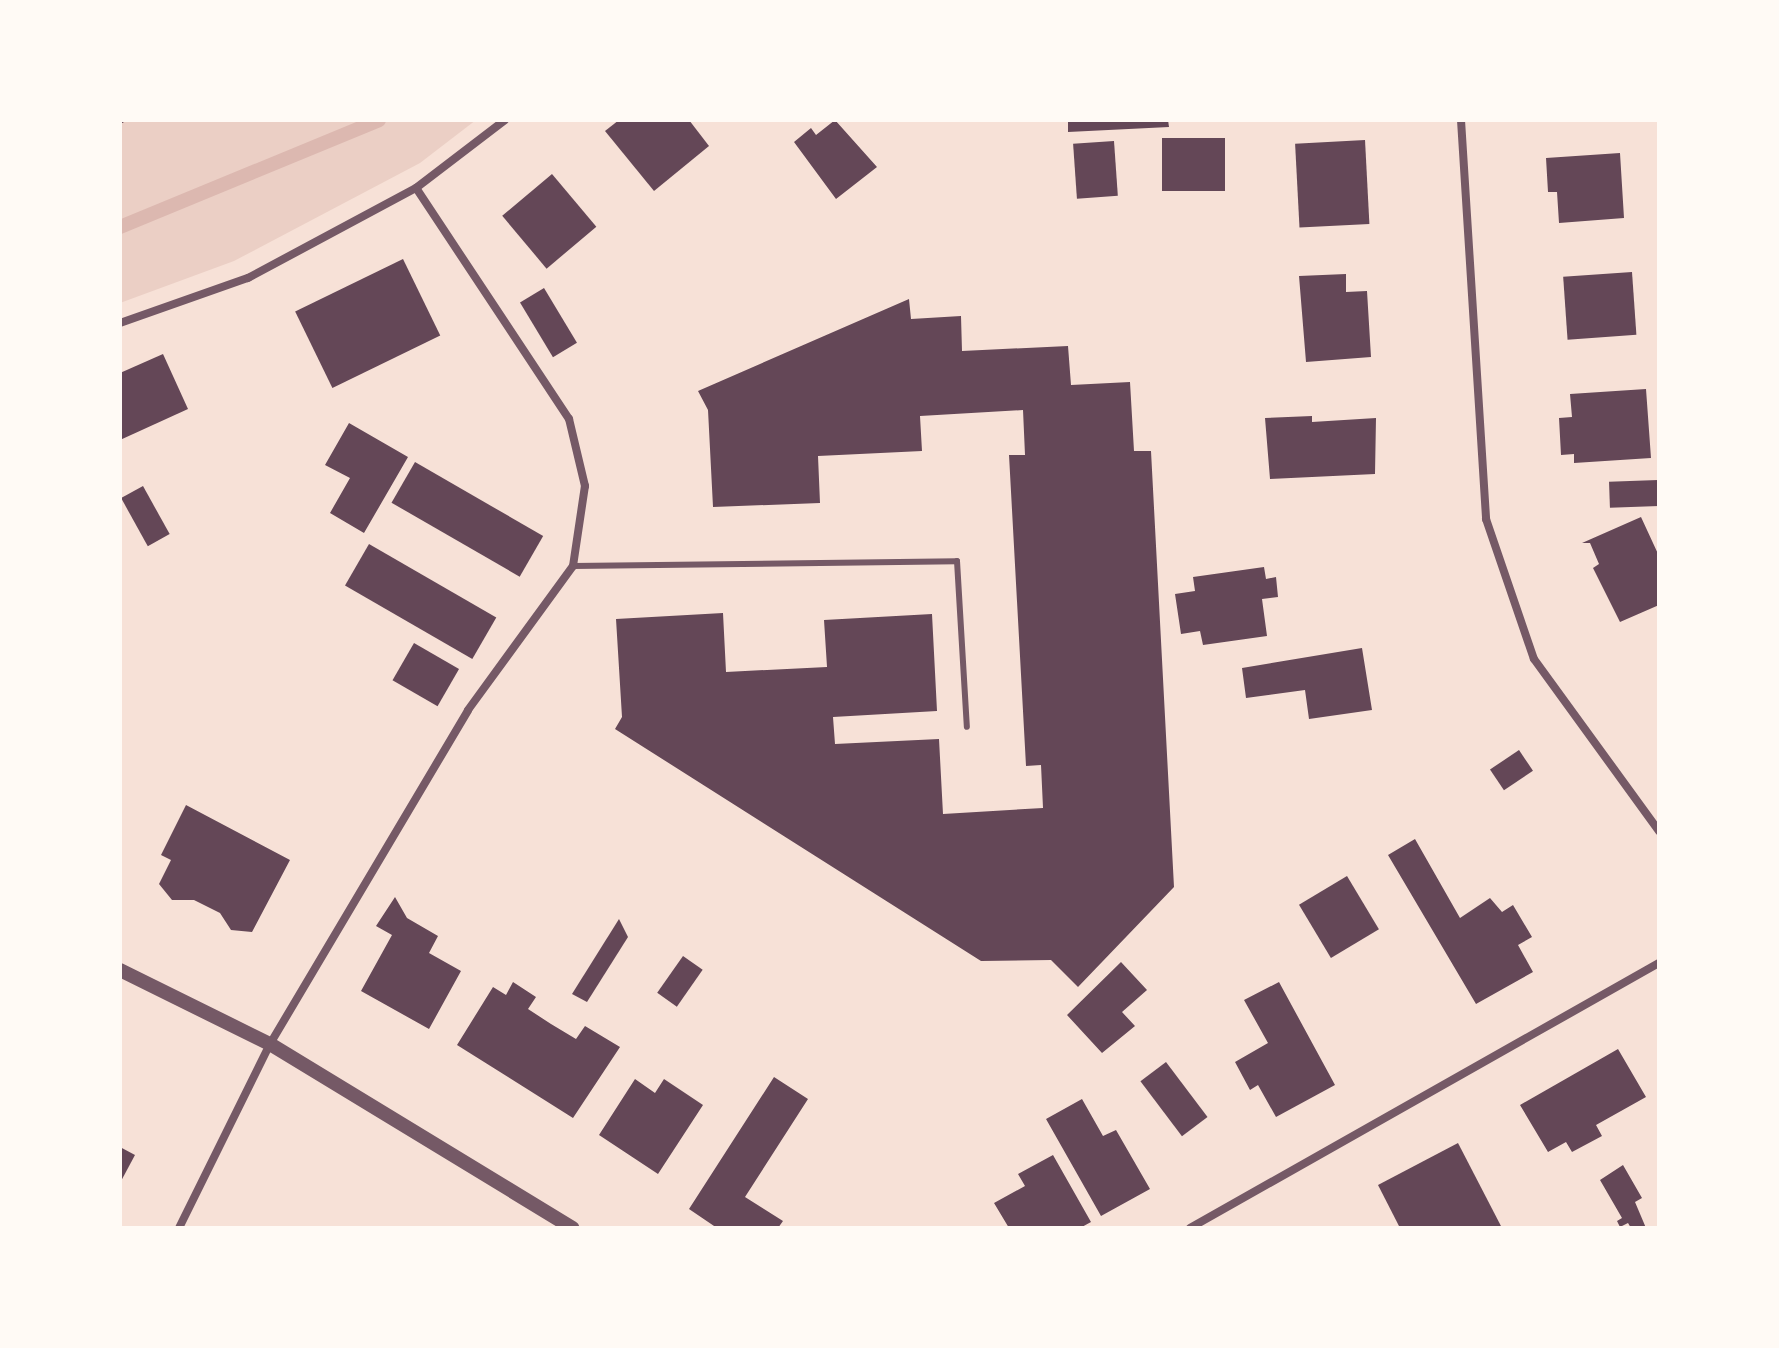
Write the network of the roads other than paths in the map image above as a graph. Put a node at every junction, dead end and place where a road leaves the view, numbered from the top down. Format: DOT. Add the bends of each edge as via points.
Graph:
graph roads {
  1 [pos="505,120"];
  2 [pos="1461,120"];
  3 [pos="416,188"];
  4 [pos="120,323"];
  5 [pos="573,566"];
  6 [pos="967,727"];
  7 [pos="1659,831"];
  8 [pos="1659,963"];
  9 [pos="120,970"];
  10 [pos="270,1044"];
  11 [pos="179,1228"];
  12 [pos="573,1228"];
  13 [pos="1190,1228"];
  1 -- 3 [label="street"];
  2 -- 7 [label="street" via="1486,519 1534,659"];
  3 -- 4 [label="street" via="248,278"];
  3 -- 5 [label="street" via="569,419 585,486"];
  5 -- 6 [label="lane" via="957,561"];
  5 -- 10 [label="street" via="468,710"];
  8 -- 13 [label="street"];
  9 -- 10 [label="street"];
  10 -- 11 [label="street"];
  10 -- 12 [label="street"];
}
